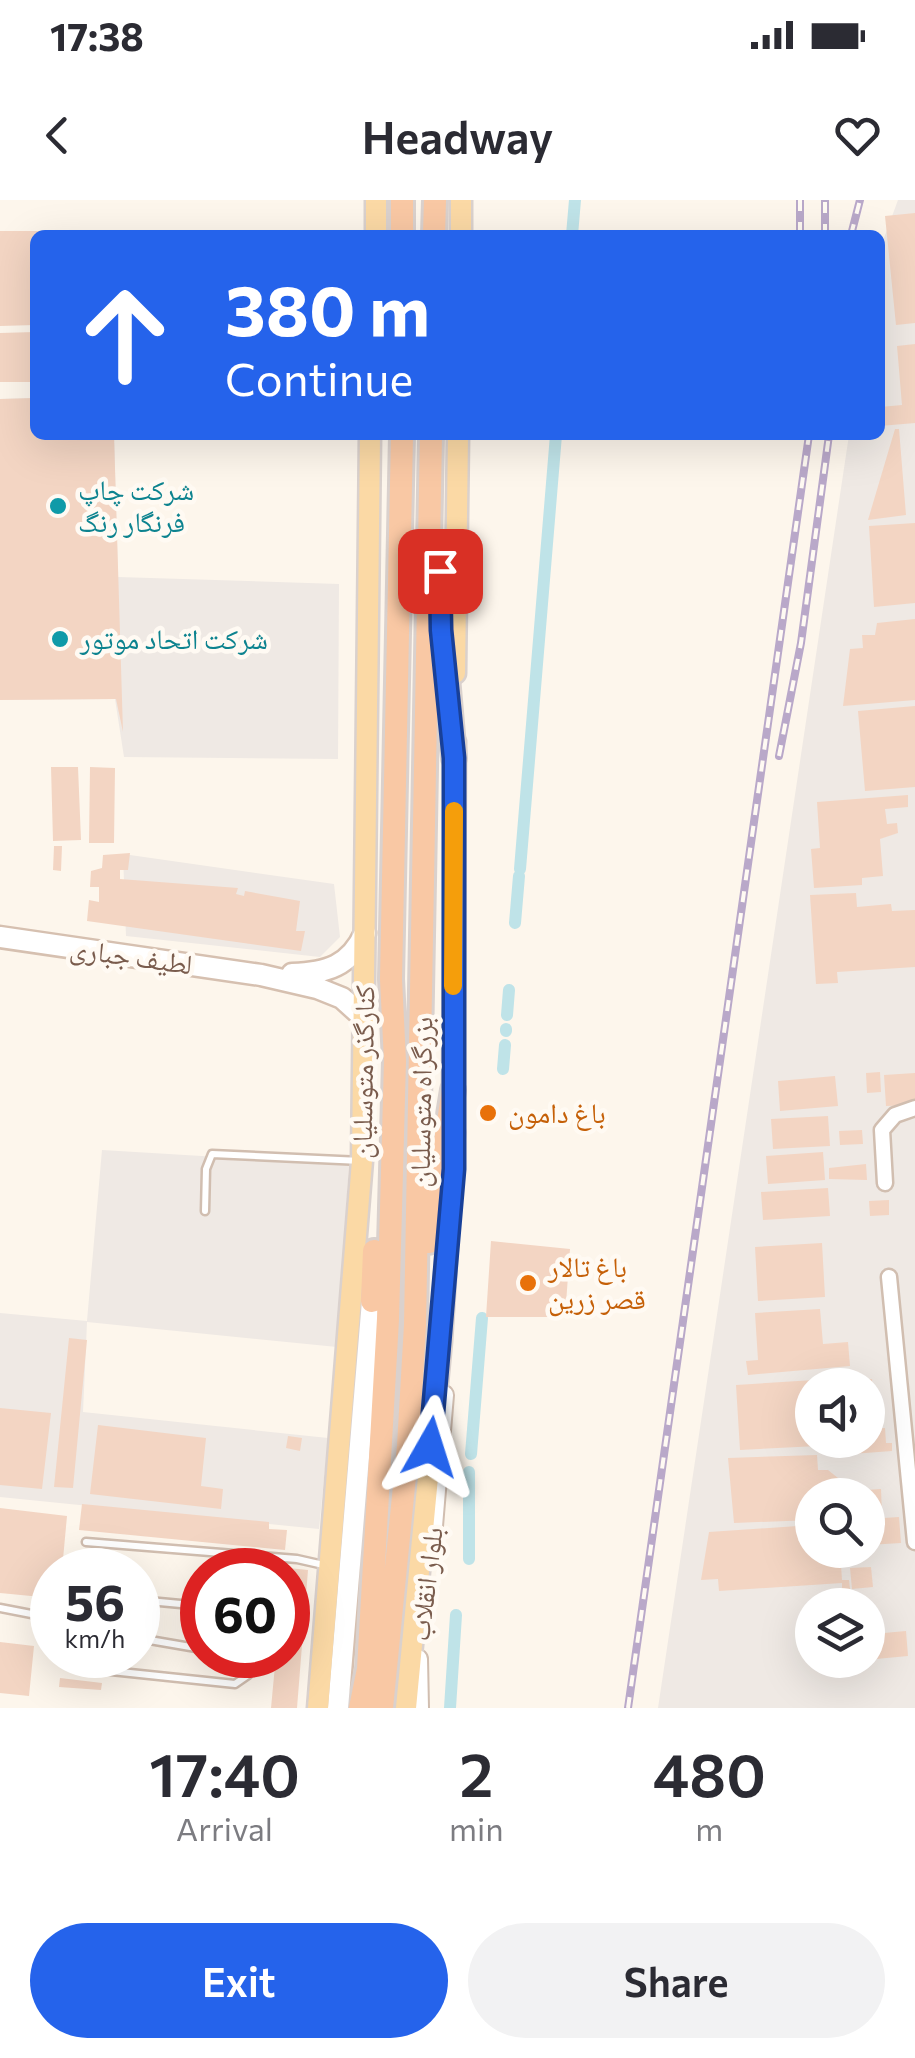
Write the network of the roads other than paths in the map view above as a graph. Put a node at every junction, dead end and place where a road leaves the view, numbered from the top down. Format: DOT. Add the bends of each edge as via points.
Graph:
graph roads {
  1 [pos="402,200"];
  2 [pos="435,200"];
  3 [pos="461,200"];
  4 [pos="402,230"];
  5 [pos="434,230"];
  6 [pos="461,230"];
  7 [pos="370,440"];
  8 [pos="402,440"];
  9 [pos="431,440"];
  10 [pos="458,440"];
  11 [pos="430,492"];
  12 [pos="454,758"];
  13 [pos="368,926"];
  14 [pos="0,937"];
  15 [pos="262,975"];
  16 [pos="390,979"];
  17 [pos="363,1016"];
  18 [pos="453,1090"];
  19 [pos="915,1108"];
  20 [pos="362,1161"];
  21 [pos="885,1183"];
  22 [pos="204,1211"];
  23 [pos="889,1277"];
  24 [pos="372,1301"];
  25 [pos="414,1324"];
  26 [pos="441,1341"];
  27 [pos="86,1542"];
  28 [pos="915,1542"];
  29 [pos="180,1550"];
  30 [pos="310,1563"];
  31 [pos="329,1566"];
  32 [pos="0,1608"];
  33 [pos="30,1614"];
  34 [pos="160,1676"];
  35 [pos="244,1678"];
  36 [pos="318,1708"];
  37 [pos="338,1708"];
  38 [pos="360,1708"];
  39 [pos="382,1708"];
  40 [pos="406,1708"];
  41 [pos="419,1708"];
  1 -- 4 [label="highway"];
  2 -- 5 [label="highway"];
  3 -- 6 [label="main road"];
  7 -- 13 [label="main road, کنارگذر متوسلیان"];
  8 -- 16 [label="highway, بزرگراه متوسلیان"];
  9 -- 11 [label="highway, بزرگراه متوسلیان"];
  10 -- 12 [label="main road"];
  11 -- 12 [label="highway" via="440,542"];
  11 -- 25 [label="highway, بزرگراه متوسلیان"];
  12 -- 18 [label="main road"];
  13 -- 15 [label="main road" via="357,951 332,970"];
  13 -- 17 [label="main road, کنارگذر متوسلیان"];
  14 -- 15 [label="main road, لطیف جباری"];
  15 -- 17 [label="main road" via="342,998"];
  16 -- 24 [label="highway"];
  16 -- 38 [label="highway, بزرگراه متوسلیان" via="395,1060 388,1319 368,1669"];
  17 -- 20 [label="main road, کنارگذر متوسلیان"];
  18 -- 25 [label="highway"];
  18 -- 26 [label="main road"];
  19 -- 21 [label="street" via="895,1114 882,1130"];
  20 -- 22 [label="lane" via="212,1154"];
  20 -- 31 [label="main road, کنارگذر متوسلیان"];
  23 -- 28 [label="street"];
  24 -- 37 [label="main road"];
  25 -- 39 [label="highway, بزرگراه متوسلیان"];
  26 -- 40 [label="main road"];
  26 -- 41 [label="street, بلوار انقلاب" via="443,1426 418,1657"];
  27 -- 29 [label="lane"];
  30 -- 31 [label="lane"];
  31 -- 36 [label="main road, کنارگذر متوسلیان"];
  32 -- 33 [label="lane"];
  34 -- 35 [label="lane" via="235,1684"];
}
